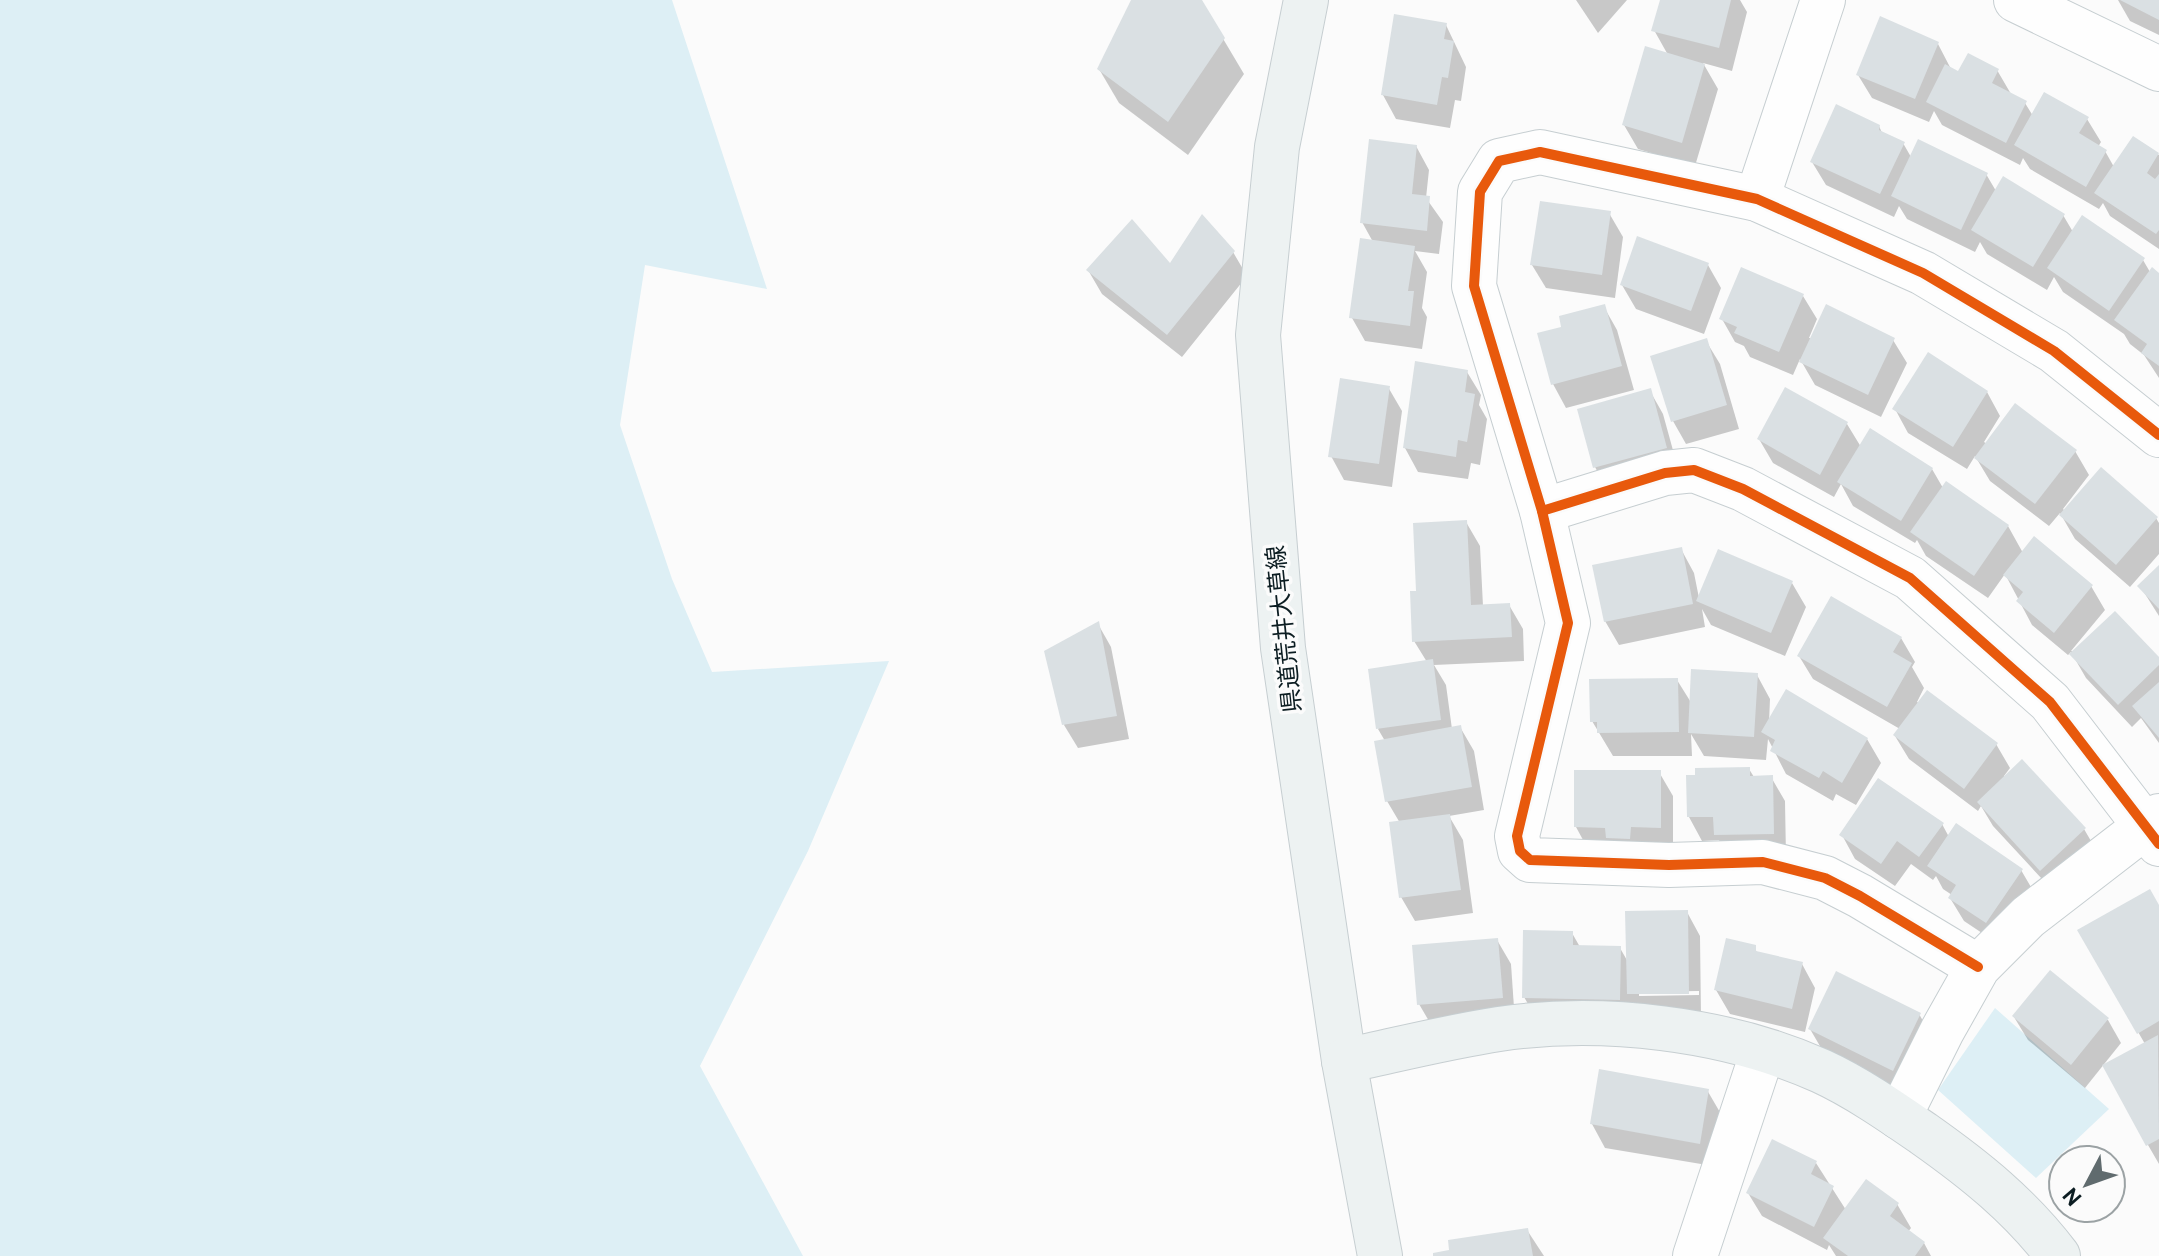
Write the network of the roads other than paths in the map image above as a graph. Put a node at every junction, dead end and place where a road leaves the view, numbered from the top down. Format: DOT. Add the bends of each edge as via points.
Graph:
graph roads {
  1 [pos="1306,0"];
  2 [pos="1823,0"];
  3 [pos="2016,0"];
  4 [pos="2159,69"];
  5 [pos="1757,199"];
  6 [pos="2159,435"];
  7 [pos="1542,511"];
  8 [pos="2155,829"];
  9 [pos="1978,967"];
  10 [pos="1763,1051"];
  11 [pos="1344,1061"];
  12 [pos="1899,1117"];
  13 [pos="1380,1256"];
  14 [pos="1695,1256"];
  15 [pos="2058,1256"];
  1 -- 11 [label="main road, 県道荒井大草線" via="1277,147 1258,335 1283,648"];
  2 -- 5 [label="street"];
  3 -- 4 [label="street"];
  5 -- 6 [label="street" via="1923,273 2054,351"];
  5 -- 7 [label="street" via="1540,152 1499,161 1480,192 1474,286"];
  7 -- 8 [label="street" via="1665,473 1694,470 1743,489 1910,578 2050,702"];
  7 -- 9 [label="street" via="1568,623 1517,836 1520,851 1530,860 1763,862 1825,878"];
  8 -- 9 [label="street" via="2028,917"];
  9 -- 12 [label="street"];
  10 -- 11 [label="main road" via="1702,1034 1587,1024 1500,1029"];
  10 -- 12 [label="main road" via="1821,1071"];
  10 -- 14 [label="street"];
  11 -- 13 [label="main road, 県道荒井大草線"];
  12 -- 15 [label="main road" via="2003,1193"];
}
